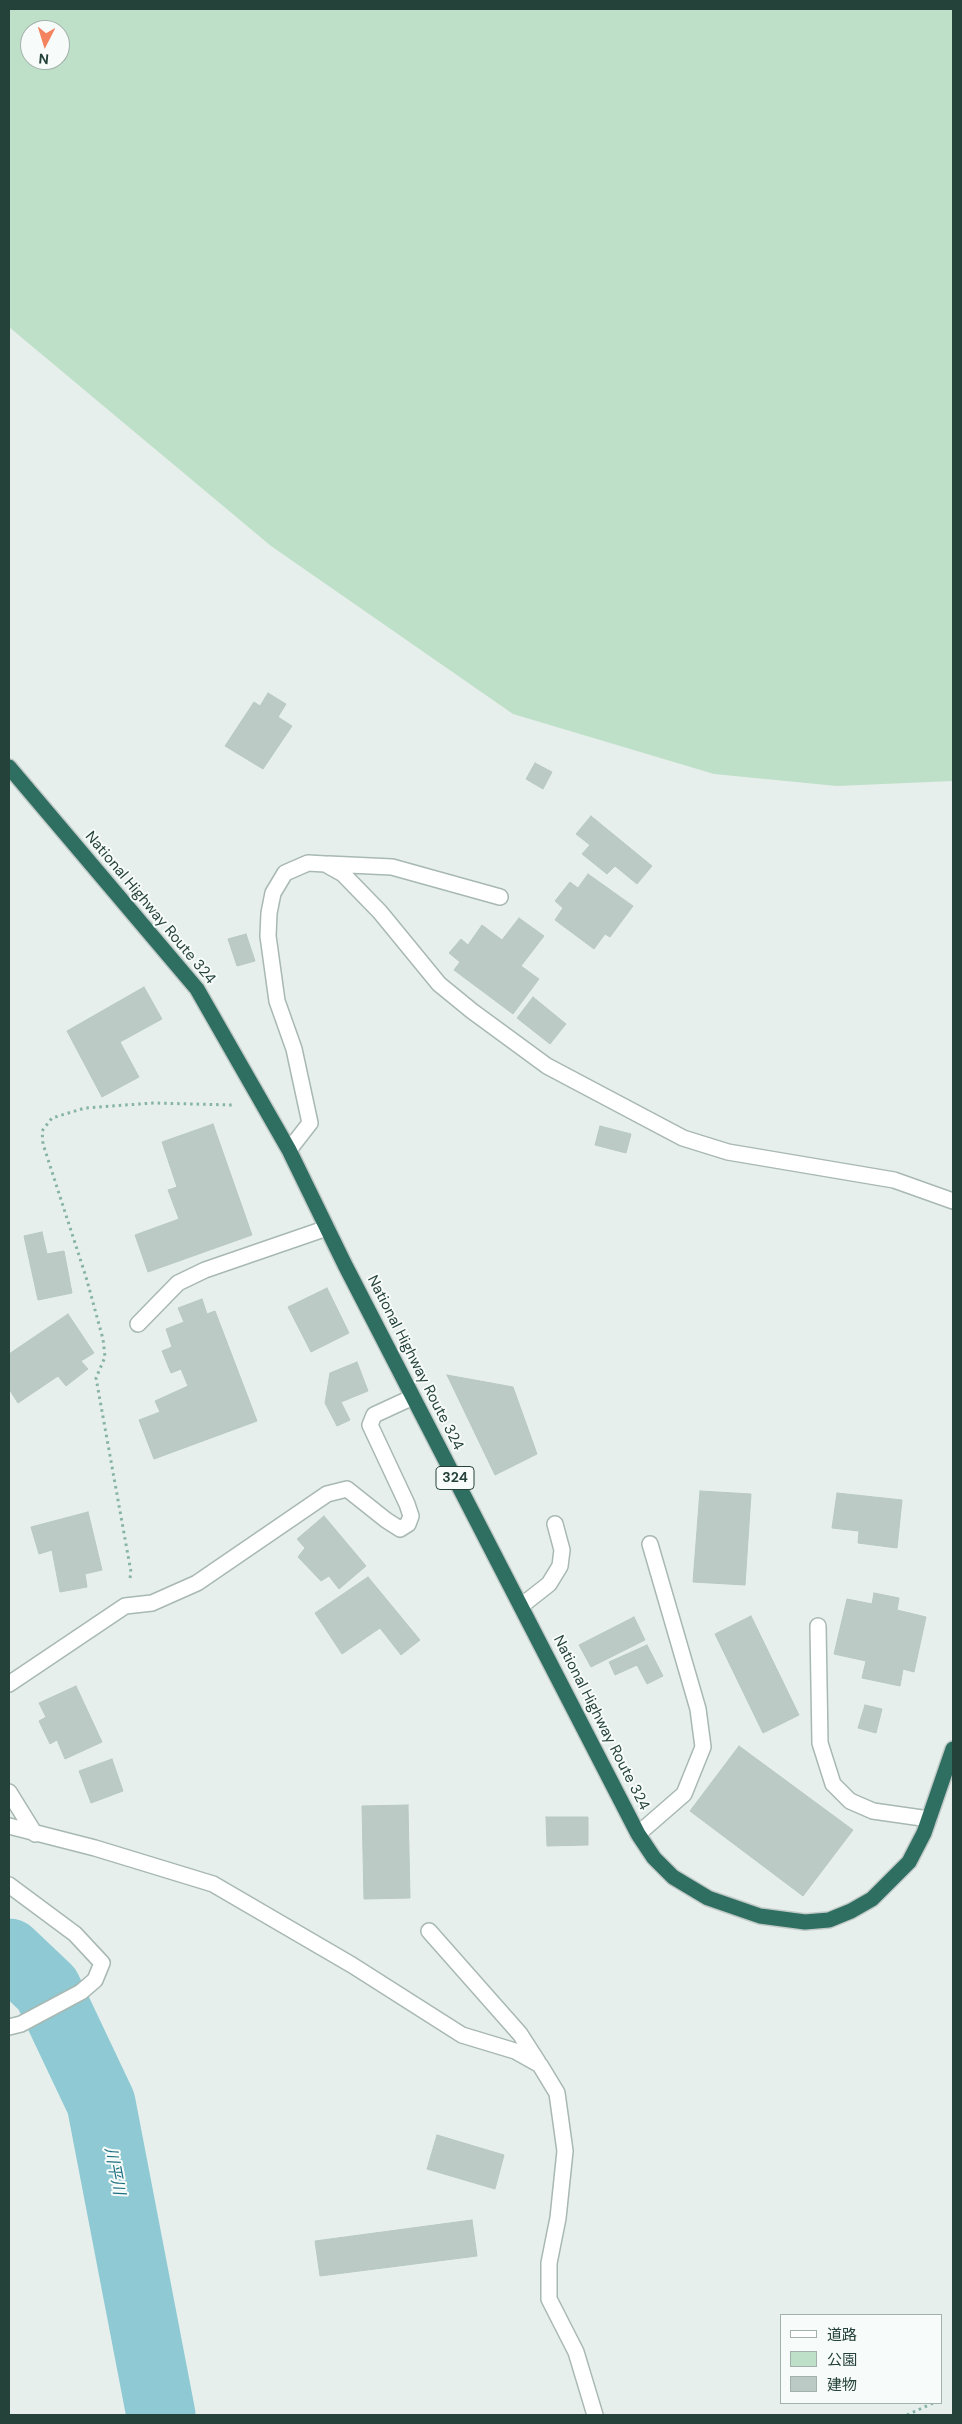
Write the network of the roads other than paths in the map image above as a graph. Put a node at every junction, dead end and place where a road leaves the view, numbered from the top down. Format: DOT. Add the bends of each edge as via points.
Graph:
graph roads {
  1 [pos="9,767"];
  2 [pos="325,864"];
  3 [pos="500,897"];
  4 [pos="289,1150"];
  5 [pos="953,1202"];
  6 [pos="327,1228"];
  7 [pos="138,1324"];
  8 [pos="413,1397"];
  9 [pos="555,1524"];
  10 [pos="650,1544"];
  11 [pos="521,1606"];
  12 [pos="818,1626"];
  13 [pos="9,1684"];
  14 [pos="953,1749"];
  15 [pos="9,1792"];
  16 [pos="929,1819"];
  17 [pos="9,1826"];
  18 [pos="35,1834"];
  19 [pos="638,1834"];
  20 [pos="9,1885"];
  21 [pos="429,1931"];
  22 [pos="15,2025"];
  23 [pos="540,2065"];
  24 [pos="595,2415"];
  1 -- 4 [label="highway, National Highway Route 324 / 324" via="197,989"];
  2 -- 3 [label="street" via="392,867"];
  2 -- 4 [label="street" via="308,863 285,873 273,893 269,913 268,936 277,1001 294,1049 310,1123"];
  2 -- 5 [label="street" via="343,874 380,912 439,984 472,1012 556,1070 683,1138 728,1152 894,1180"];
  4 -- 6 [label="highway, National Highway Route 324 / 324"];
  6 -- 7 [label="street" via="205,1270 178,1283"];
  6 -- 8 [label="highway, National Highway Route 324 / 324"];
  8 -- 11 [label="highway, National Highway Route 324 / 324"];
  8 -- 13 [label="street" via="374,1415 370,1424 408,1504 411,1516 408,1524 400,1529 346,1489 327,1494 197,1583 152,1603 126,1606"];
  9 -- 11 [label="street" via="562,1550 560,1566 549,1584"];
  10 -- 19 [label="street" via="698,1709 703,1747 684,1794"];
  11 -- 19 [label="highway, National Highway Route 324 / 324"];
  12 -- 16 [label="street" via="820,1743 832,1784 850,1801 873,1811"];
  14 -- 16 [label="highway, National Highway Route 324 / 324"];
  15 -- 18 [label="street"];
  16 -- 19 [label="highway, National Highway Route 324 / 324" via="909,1862 872,1899 829,1920 805,1922 760,1916 691,1890 660,1864"];
  17 -- 18 [label="street"];
  18 -- 23 [label="street" via="95,1848 213,1884 352,1965 462,2035 515,2051"];
  20 -- 22 [label="street" via="75,1934 102,1963 95,1980 81,1992"];
  21 -- 23 [label="street" via="520,2034"];
  23 -- 24 [label="street" via="557,2093 565,2151 558,2218 549,2262 549,2299 576,2352"];
}
